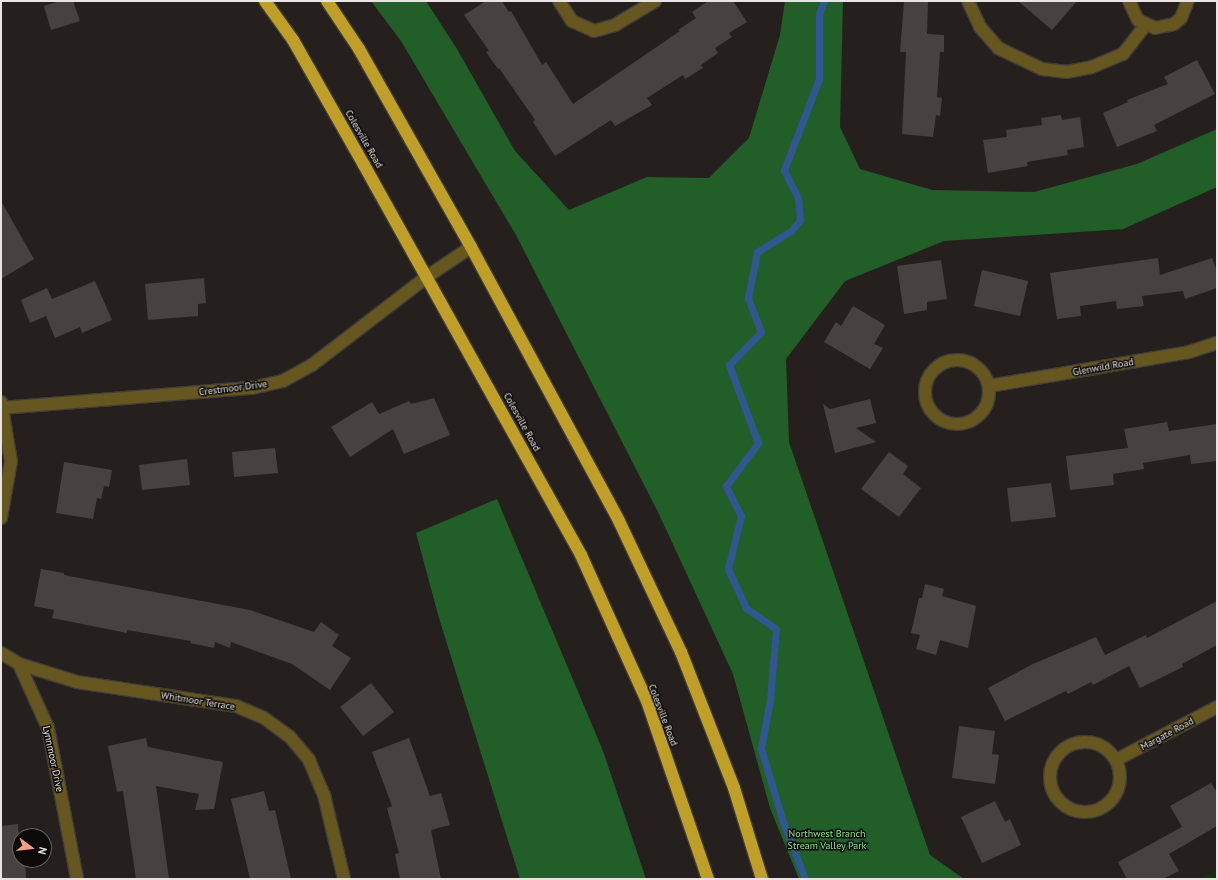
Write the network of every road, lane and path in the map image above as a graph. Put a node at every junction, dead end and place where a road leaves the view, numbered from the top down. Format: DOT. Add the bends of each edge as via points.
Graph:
graph roads {
  1 [pos="265,1"];
  2 [pos="328,1"];
  3 [pos="559,1"];
  4 [pos="655,1"];
  5 [pos="968,1"];
  6 [pos="1129,1"];
  7 [pos="1188,1"];
  8 [pos="1146,25"];
  9 [pos="471,247"];
  10 [pos="428,276"];
  11 [pos="1217,343"];
  12 [pos="989,386"];
  13 [pos="2,406"];
  14 [pos="1,518"];
  15 [pos="1,653"];
  16 [pos="19,664"];
  17 [pos="1217,707"];
  18 [pos="1116,760"];
  19 [pos="77,879"];
  20 [pos="344,879"];
  21 [pos="708,879"];
  22 [pos="762,879"];
  1 -- 10 [label="highway, Colesville Road" via="293,40"];
  2 -- 9 [label="highway" via="359,48"];
  3 -- 4 [label="street" via="572,20 594,31 615,25"];
  5 -- 8 [label="street" via="980,27 998,48 1042,69 1067,72 1123,54"];
  6 -- 8 [label="street" via="1132,11"];
  7 -- 8 [label="street" via="1181,18 1174,24 1160,28"];
  9 -- 10 [label="street, Crestmoor Drive"];
  9 -- 22 [label="highway" via="619,521 681,652 734,788"];
  10 -- 13 [label="street, Crestmoor Drive" via="312,365 283,381 252,388"];
  10 -- 21 [label="highway, Colesville Road" via="581,555 646,701"];
  11 -- 12 [label="street, Glenwild Road" via="1189,352"];
  12 -- 12 [label="street" via="977,367 956,360 936,368 925,387 925,399 936,418 951,424 966,424 982,413 989,395"];
  13 -- 14 [label="street" via="11,461"];
  15 -- 16 [label="street"];
  16 -- 19 [label="street, Lynnmoor Drive" via="48,728"];
  16 -- 20 [label="street, Whitmoor Terrace" via="77,682 236,706 264,718 290,737 309,760 324,795"];
  17 -- 18 [label="street, Margate Road"];
  18 -- 18 [label="street" via="1109,751 1098,744 1075,743 1064,749 1050,768 1049,780 1059,802 1074,811 1090,813 1101,809 1117,793 1120,771"];
}
